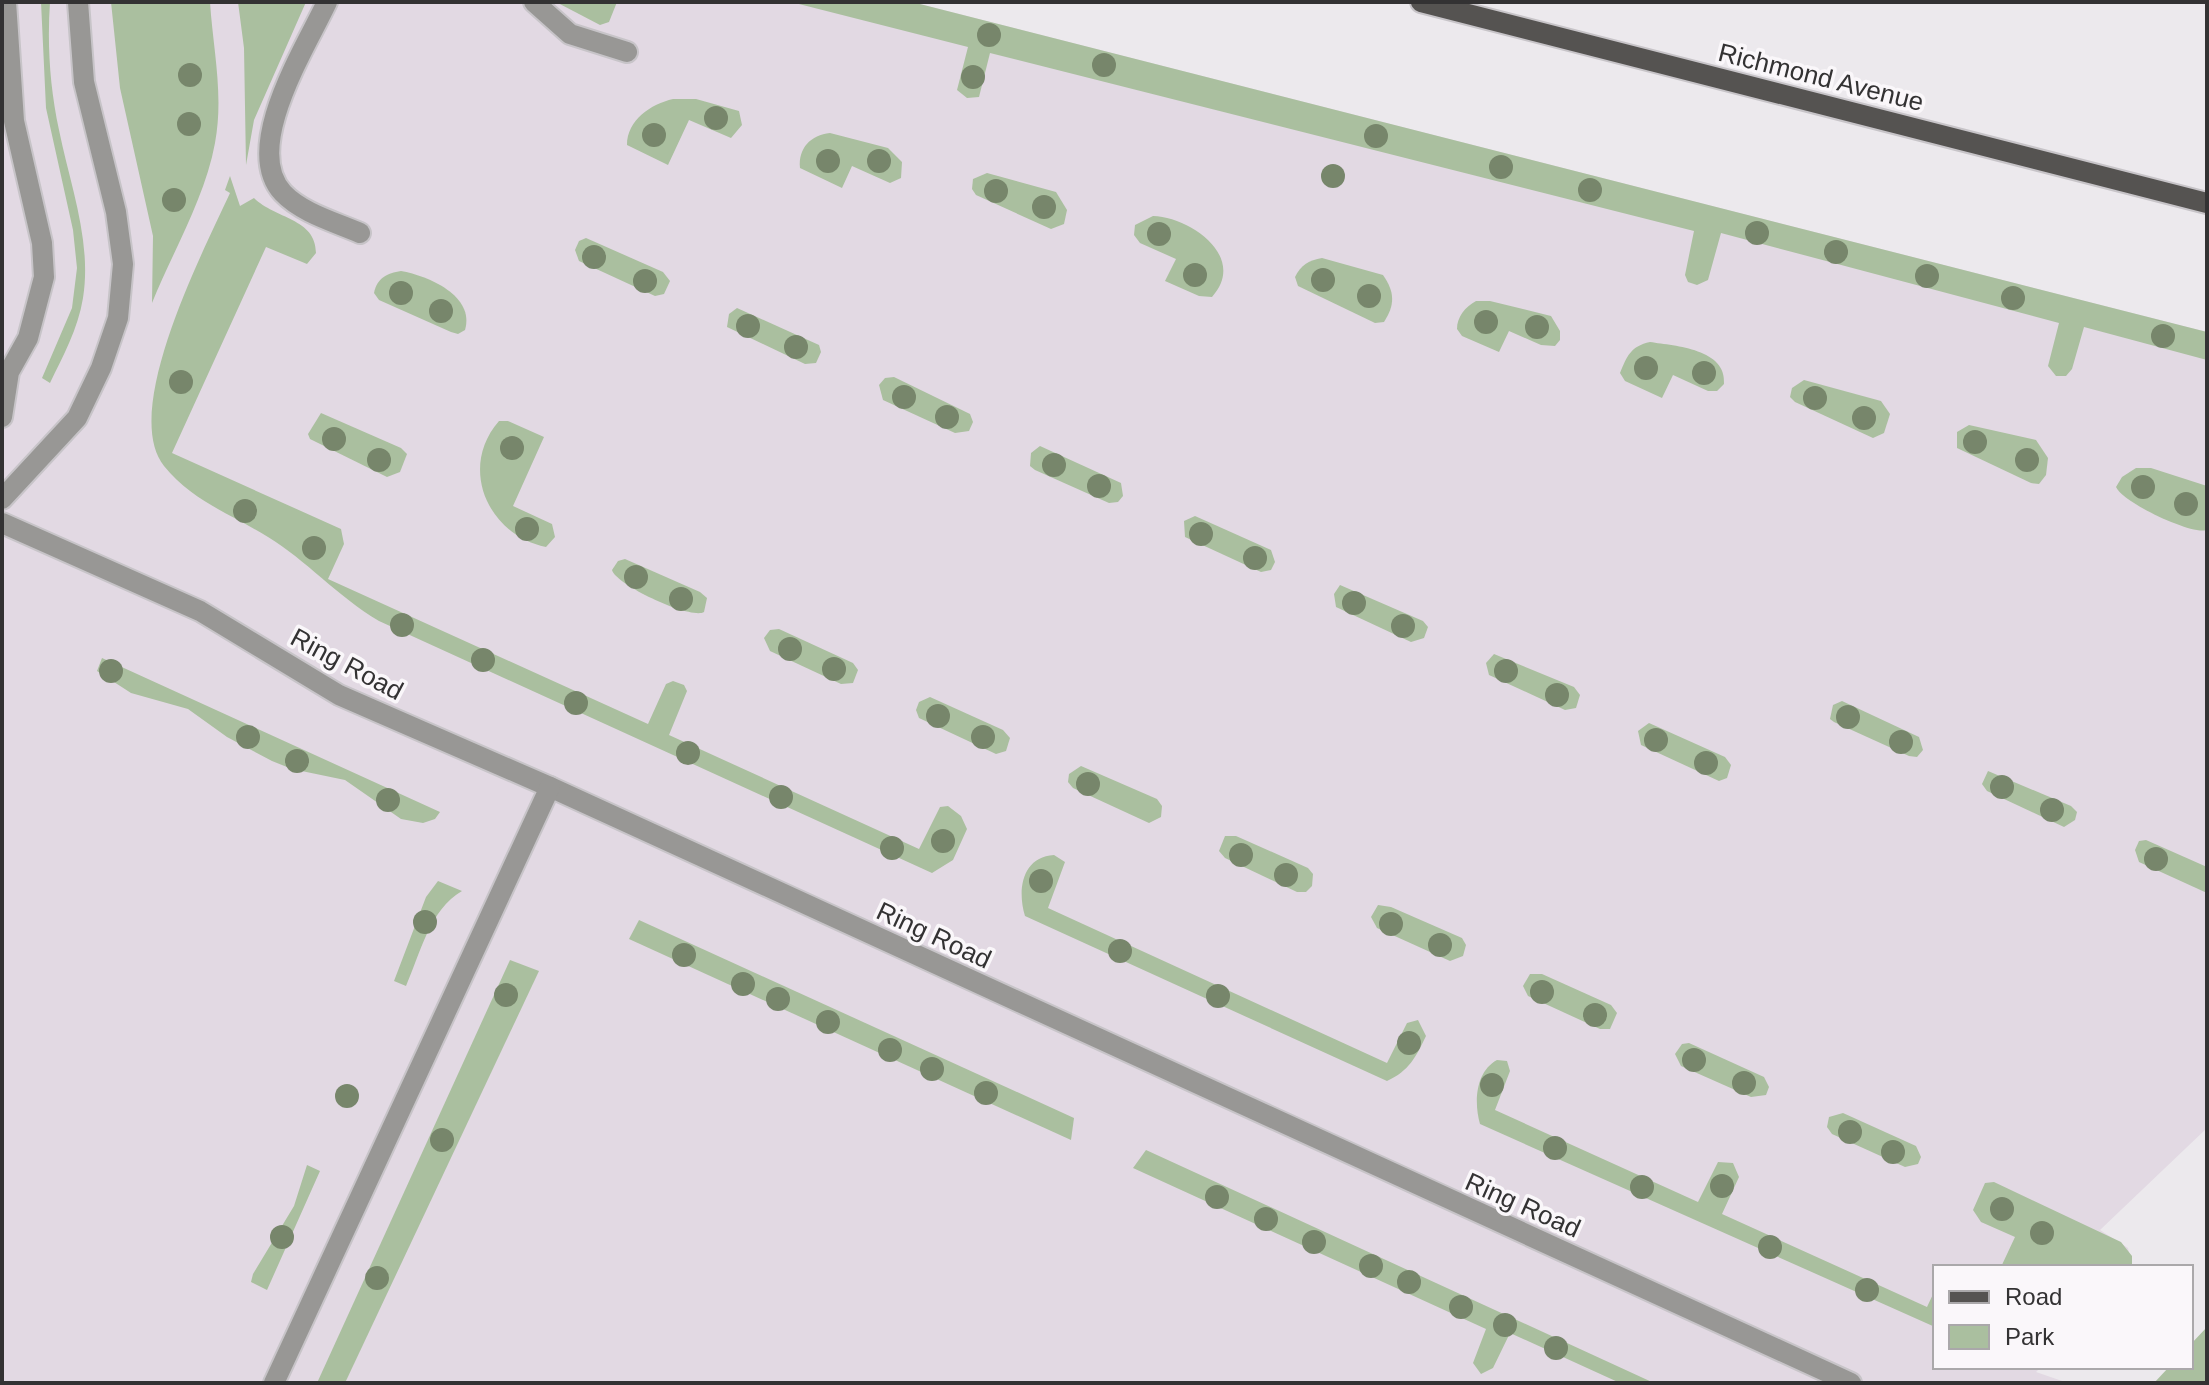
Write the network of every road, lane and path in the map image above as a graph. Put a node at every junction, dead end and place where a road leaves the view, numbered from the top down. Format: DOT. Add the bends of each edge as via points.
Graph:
graph roads {
  1 [pos="6,2"];
  2 [pos="78,2"];
  3 [pos="327,2"];
  4 [pos="534,2"];
  5 [pos="1421,2"];
  6 [pos="627,52"];
  7 [pos="2207,203"];
  8 [pos="360,233"];
  9 [pos="2,417"];
  10 [pos="2,499"];
  11 [pos="2,523"];
  12 [pos="550,787"];
  13 [pos="274,1383"];
  14 [pos="1851,1383"];
  1 -- 9 [label="lane" via="14,121 42,243 44,277 28,338 9,372"];
  2 -- 10 [label="lane" via="84,82 121,251 118,318 77,418"];
  3 -- 8 [label="lane" via="280,102 269,159 282,192 302,208"];
  4 -- 6 [label="lane" via="570,34"];
  5 -- 7 [label="main road, Richmond Avenue"];
  11 -- 12 [label="lane, Ring Road" via="200,611 339,695"];
  12 -- 13 [label="lane"];
  12 -- 14 [label="lane, Ring Road"];
}
